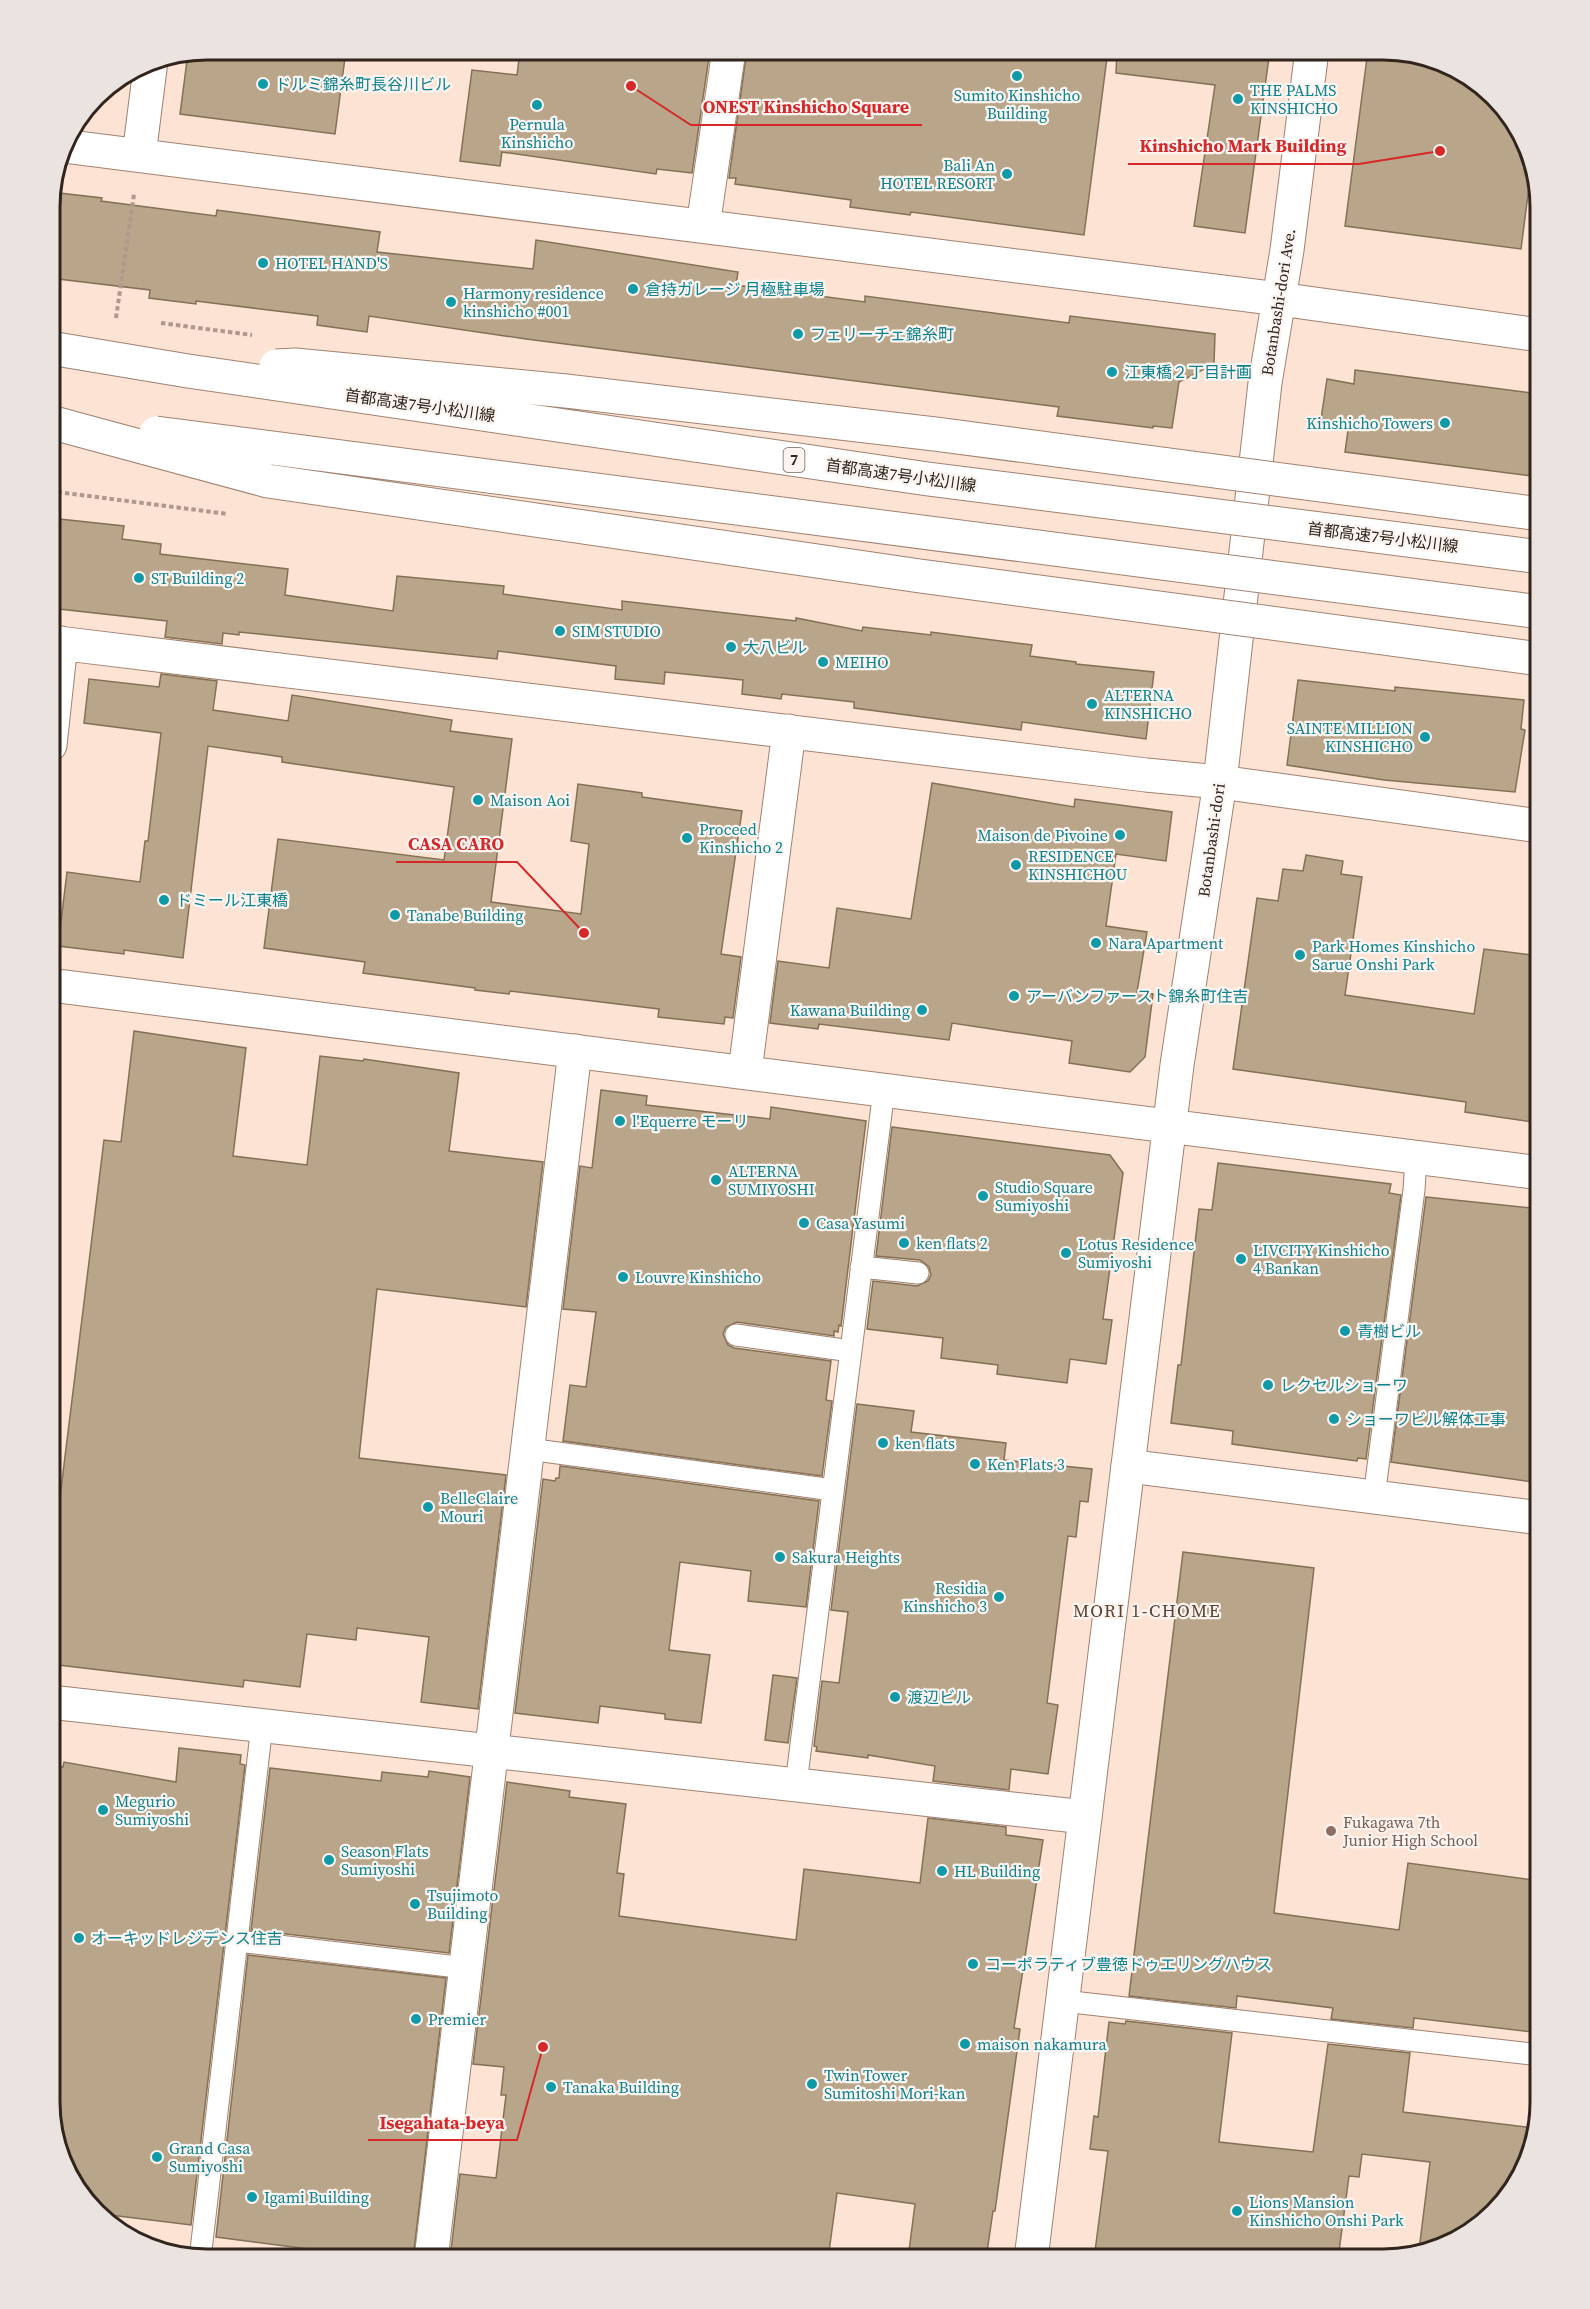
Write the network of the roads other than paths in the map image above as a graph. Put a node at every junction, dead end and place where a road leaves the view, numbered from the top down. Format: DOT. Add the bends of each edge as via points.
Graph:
graph roads {
  1 [pos="728,60"];
  2 [pos="1311,60"];
  3 [pos="150,72"];
  4 [pos="73,147"];
  5 [pos="139,155"];
  6 [pos="703,226"];
  7 [pos="1279,299"];
  8 [pos="1530,334"];
  9 [pos="60,350"];
  10 [pos="188,371"];
  11 [pos="60,422"];
  12 [pos="60,424"];
  13 [pos="1530,513"];
  14 [pos="1530,556"];
  15 [pos="1530,611"];
  16 [pos="60,643"];
  17 [pos="1530,658"];
  18 [pos="789,731"];
  19 [pos="1220,782"];
  20 [pos="1530,825"];
  21 [pos="60,986"];
  22 [pos="575,1051"];
  23 [pos="745,1071"];
  24 [pos="884,1090"];
  25 [pos="1169,1126"];
  26 [pos="1416,1157"];
  27 [pos="1530,1172"];
  28 [pos="861,1267"];
  29 [pos="918,1273"];
  30 [pos="736,1335"];
  31 [pos="851,1351"];
  32 [pos="528,1449"];
  33 [pos="1128,1466"];
  34 [pos="833,1490"];
  35 [pos="1374,1497"];
  36 [pos="1530,1517"];
  37 [pos="60,1702"];
  38 [pos="262,1725"];
  39 [pos="492,1750"];
  40 [pos="796,1784"];
  41 [pos="1085,1817"];
  42 [pos="237,1941"];
  43 [pos="466,1968"];
  44 [pos="1063,2001"];
  45 [pos="1530,2054"];
  46 [pos="201,2249"];
  47 [pos="431,2249"];
  48 [pos="1032,2249"];
  1 -- 6 [label="main road"];
  2 -- 7 [label="main road, Botanbashi-dori Ave."];
  3 -- 5 [label="main road"];
  4 -- 5 [label="main road"];
  5 -- 6 [label="main road"];
  6 -- 7 [label="main road"];
  7 -- 8 [label="main road"];
  7 -- 19 [label="main road, Botanbashi-dori Ave." via="1265,383"];
  9 -- 10 [label="main road, 首都高速7号小松川線 / 7, bridge"];
  10 -- 13 [label="main road, bridge" via="296,365 566,391 935,434"];
  10 -- 14 [label="main road, 首都高速7号小松川線 / 7, bridge" via="928,479"];
  11 -- 15 [label="main road, bridge"];
  12 -- 17 [label="main road, bridge" via="268,481 908,574"];
  16 -- 18 [label="main road"];
  18 -- 19 [label="main road"];
  18 -- 23 [label="main road"];
  19 -- 20 [label="main road"];
  19 -- 25 [label="main road, Botanbashi-dori"];
  21 -- 22 [label="main road"];
  22 -- 23 [label="main road"];
  22 -- 32 [label="main road"];
  23 -- 24 [label="main road"];
  24 -- 25 [label="main road"];
  24 -- 28 [label="lane"];
  25 -- 26 [label="main road"];
  25 -- 33 [label="main road, Botanbashi-dori"];
  26 -- 27 [label="main road"];
  26 -- 35 [label="lane"];
  28 -- 29 [label="lane"];
  28 -- 31 [label="lane"];
  30 -- 31 [label="lane"];
  31 -- 34 [label="lane"];
  32 -- 34 [label="lane"];
  32 -- 39 [label="main road"];
  33 -- 35 [label="main road"];
  33 -- 41 [label="main road, Botanbashi-dori"];
  34 -- 40 [label="lane"];
  35 -- 36 [label="main road"];
  37 -- 38 [label="main road"];
  38 -- 39 [label="main road"];
  38 -- 42 [label="lane"];
  39 -- 40 [label="main road"];
  39 -- 43 [label="main road"];
  40 -- 41 [label="main road"];
  41 -- 44 [label="main road, Botanbashi-dori"];
  42 -- 43 [label="lane"];
  42 -- 46 [label="lane"];
  43 -- 47 [label="main road"];
  44 -- 45 [label="lane"];
  44 -- 48 [label="main road, Botanbashi-dori"];
}
